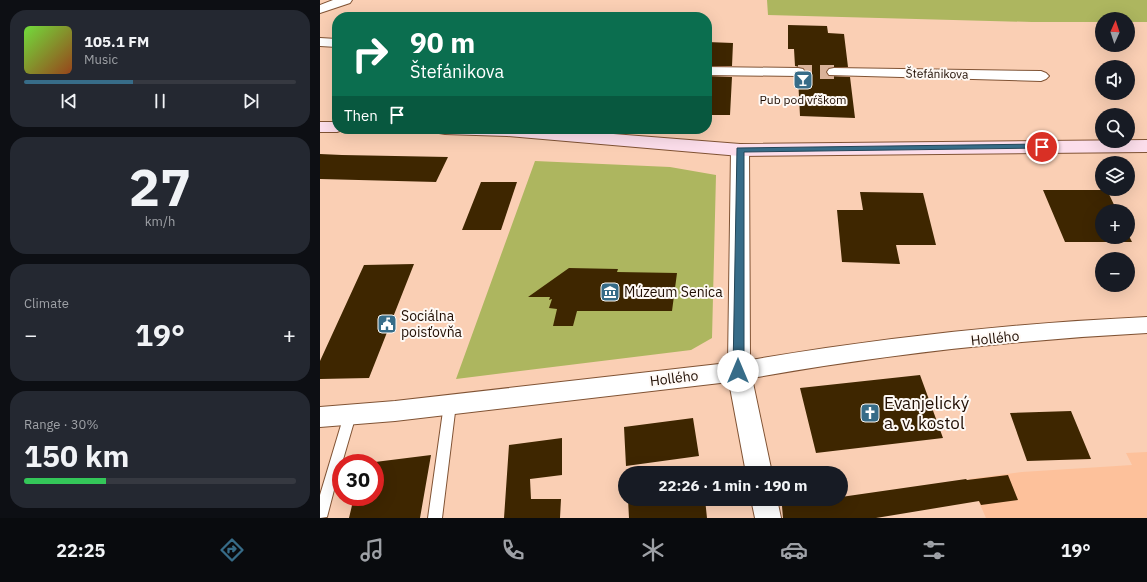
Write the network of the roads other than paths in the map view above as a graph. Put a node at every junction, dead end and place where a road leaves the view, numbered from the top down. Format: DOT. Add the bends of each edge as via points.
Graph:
graph roads {
  1 [pos="345,0"];
  2 [pos="320,9"];
  3 [pos="320,42"];
  4 [pos="332,43"];
  5 [pos="712,71"];
  6 [pos="798,72"];
  7 [pos="834,72"];
  8 [pos="1041,76"];
  9 [pos="320,127"];
  10 [pos="332,127"];
  11 [pos="544,134"];
  12 [pos="1147,146"];
  13 [pos="740,150"];
  14 [pos="1147,325"];
  15 [pos="738,371"];
  16 [pos="450,404"];
  17 [pos="350,415"];
  18 [pos="320,417"];
  19 [pos="758,466"];
  20 [pos="765,506"];
  21 [pos="320,517"];
  22 [pos="435,518"];
  23 [pos="768,518"];
  1 -- 2 [label="street"];
  3 -- 4 [label="street"];
  5 -- 6 [label="street"];
  7 -- 8 [label="street, Štefánikova"];
  9 -- 10 [label="street"];
  11 -- 13 [label="street"];
  12 -- 13 [label="street"];
  13 -- 15 [label="street"];
  14 -- 15 [label="street, Hollého" via="1089,328 927,344"];
  15 -- 16 [label="street, Hollého"];
  15 -- 19 [label="street"];
  16 -- 17 [label="street, Hollého"];
  16 -- 22 [label="lane"];
  17 -- 18 [label="street, Hollého"];
  17 -- 21 [label="lane"];
  20 -- 23 [label="street"];
}
